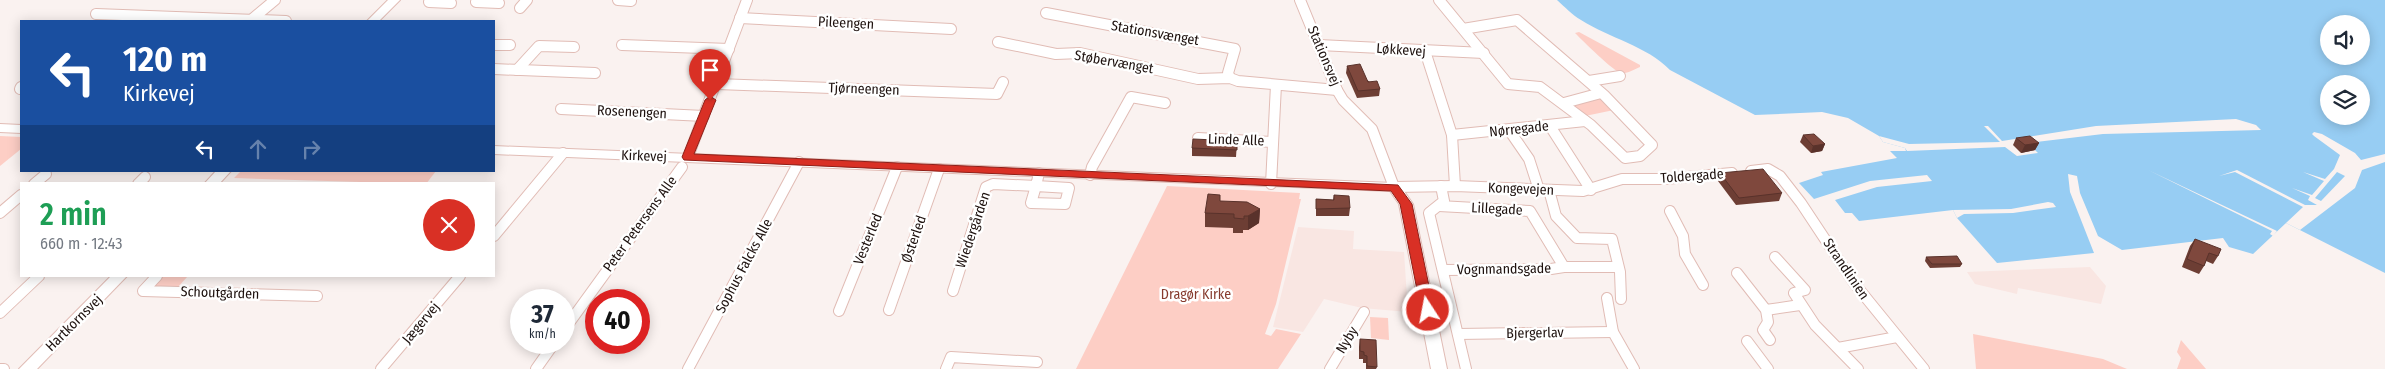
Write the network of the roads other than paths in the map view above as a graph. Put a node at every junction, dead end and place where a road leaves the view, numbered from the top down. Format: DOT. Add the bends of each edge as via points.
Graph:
graph roads {
  1 [pos="274,0"];
  2 [pos="394,0"];
  3 [pos="432,0"];
  4 [pos="478,0"];
  5 [pos="527,0"];
  6 [pos="618,0"];
  7 [pos="630,0"];
  8 [pos="747,0"];
  9 [pos="1300,0"];
  10 [pos="1439,0"];
  11 [pos="451,3"];
  12 [pos="498,3"];
  13 [pos="520,8"];
  14 [pos="1046,13"];
  15 [pos="96,14"];
  16 [pos="115,14"];
  17 [pos="740,18"];
  18 [pos="107,20"];
  19 [pos="208,20"];
  20 [pos="252,20"];
  21 [pos="374,20"];
  22 [pos="951,29"];
  23 [pos="1463,29"];
  24 [pos="998,42"];
  25 [pos="495,45"];
  26 [pos="622,45"];
  27 [pos="1319,45"];
  28 [pos="510,46"];
  29 [pos="574,47"];
  30 [pos="729,49"];
  31 [pos="1425,51"];
  32 [pos="1484,53"];
  33 [pos="495,69"];
  34 [pos="517,70"];
  35 [pos="595,73"];
  36 [pos="1620,76"];
  37 [pos="1230,78"];
  38 [pos="1589,81"];
  39 [pos="1003,82"];
  40 [pos="717,84"];
  41 [pos="1276,84"];
  42 [pos="1337,90"];
  43 [pos="1601,93"];
  44 [pos="1165,103"];
  45 [pos="1564,103"];
  46 [pos="561,109"];
  47 [pos="704,116"];
  48 [pos="1585,120"];
  49 [pos="1550,126"];
  50 [pos="0,128"];
  51 [pos="20,129"];
  52 [pos="1509,130"];
  53 [pos="1452,135"];
  54 [pos="1198,138"];
  55 [pos="1273,142"];
  56 [pos="495,150"];
  57 [pos="563,153"];
  58 [pos="685,162"];
  59 [pos="799,162"];
  60 [pos="897,167"];
  61 [pos="939,169"];
  62 [pos="1768,169"];
  63 [pos="223,172"];
  64 [pos="46,174"];
  65 [pos="1090,175"];
  66 [pos="1646,179"];
  67 [pos="1037,180"];
  68 [pos="36,182"];
  69 [pos="213,182"];
  70 [pos="1271,184"];
  71 [pos="1441,186"];
  72 [pos="1455,186"];
  73 [pos="1394,188"];
  74 [pos="1544,190"];
  75 [pos="1591,190"];
  76 [pos="20,196"];
  77 [pos="1439,206"];
  78 [pos="1670,211"];
  79 [pos="0,213"];
  80 [pos="495,235"];
  81 [pos="1775,257"];
  82 [pos="1564,267"];
  83 [pos="1618,267"];
  84 [pos="1444,270"];
  85 [pos="1737,273"];
  86 [pos="38,277"];
  87 [pos="119,277"];
  88 [pos="155,277"];
  89 [pos="459,277"];
  90 [pos="1703,285"];
  91 [pos="953,291"];
  92 [pos="317,296"];
  93 [pos="1607,298"];
  94 [pos="1621,299"];
  95 [pos="1800,305"];
  96 [pos="889,310"];
  97 [pos="1766,310"];
  98 [pos="840,311"];
  99 [pos="0,312"];
  100 [pos="1364,312"];
  101 [pos="575,315"];
  102 [pos="1613,332"];
  103 [pos="1458,334"];
  104 [pos="1897,337"];
  105 [pos="1770,340"];
  106 [pos="1747,341"];
  107 [pos="1838,348"];
  108 [pos="547,354"];
  109 [pos="1037,362"];
  110 [pos="1631,365"];
  111 [pos="0,369"];
  112 [pos="4,369"];
  113 [pos="27,369"];
  114 [pos="381,369"];
  115 [pos="536,369"];
  116 [pos="688,369"];
  117 [pos="946,369"];
  118 [pos="1330,369"];
  119 [pos="1439,369"];
  120 [pos="1466,369"];
  121 [pos="1768,369"];
  122 [pos="1858,369"];
  123 [pos="1924,369"];
  1 -- 20 [label="street"];
  2 -- 21 [label="main road"];
  3 -- 11 [label="street" via="429,2"];
  4 -- 12 [label="street" via="476,2"];
  5 -- 13 [label="street"];
  6 -- 7 [label="street"];
  8 -- 17 [label="street, Peter Petersens Alle"];
  9 -- 27 [label="street, Stationsvej"];
  10 -- 23 [label="street"];
  14 -- 37 [label="street, Stationsvænget" via="1235,49 1228,72"];
  15 -- 16 [label="street"];
  16 -- 18 [label="street"];
  16 -- 19 [label="street"];
  17 -- 22 [label="street, Pileengen"];
  17 -- 30 [label="street, Peter Petersens Alle"];
  19 -- 20 [label="street"];
  23 -- 32 [label="street"];
  23 -- 38 [label="street" via="1517,20"];
  24 -- 37 [label="street, Støbervænget" via="1056,54 1080,54 1198,79"];
  25 -- 28 [label="street"];
  26 -- 30 [label="street"];
  27 -- 31 [label="street, Løkkevej"];
  27 -- 42 [label="street, Stationsvej"];
  29 -- 34 [label="street" via="539,46"];
  30 -- 40 [label="street, Peter Petersens Alle"];
  31 -- 32 [label="street, Løkkevej"];
  31 -- 53 [label="street"];
  32 -- 45 [label="street" via="1508,84 1540,87"];
  33 -- 34 [label="street"];
  34 -- 35 [label="street"];
  36 -- 38 [label="street"];
  37 -- 41 [label="street, Støbervænget"];
  38 -- 43 [label="street"];
  39 -- 40 [label="street, Tjørneengen" via="997,94"];
  40 -- 47 [label="street, Peter Petersens Alle"];
  41 -- 42 [label="street, Støbervænget"];
  41 -- 55 [label="street, Linde Alle"];
  42 -- 73 [label="street, Stationsvej" via="1372,130"];
  43 -- 45 [label="street"];
  43 -- 48 [label="street" via="1635,124 1652,145 1646,153 1625,158"];
  44 -- 65 [label="street" via="1131,97"];
  45 -- 48 [label="street"];
  46 -- 47 [label="street, Rosenengen"];
  47 -- 58 [label="street, Peter Petersens Alle"];
  48 -- 49 [label="street, Nørregade"];
  49 -- 52 [label="street, Nørregade"];
  49 -- 75 [label="street"];
  50 -- 51 [label="main road"];
  52 -- 53 [label="street, Nørregade"];
  52 -- 74 [label="street" via="1529,159"];
  53 -- 72 [label="street"];
  54 -- 55 [label="street, Linde Alle"];
  55 -- 70 [label="street, Linde Alle"];
  56 -- 57 [label="main road, Kirkevej"];
  57 -- 58 [label="main road, Kirkevej"];
  57 -- 80 [label="street"];
  58 -- 59 [label="main road, Kirkevej"];
  58 -- 101 [label="street, Peter Petersens Alle"];
  59 -- 60 [label="main road, Kirkevej"];
  59 -- 116 [label="street, Sophus Falcks Alle"];
  60 -- 61 [label="main road, Kirkevej"];
  60 -- 98 [label="street, Vesterled"];
  61 -- 67 [label="main road, Kirkevej"];
  61 -- 96 [label="street, Østerled"];
  62 -- 66 [label="street, Toldergade"];
  62 -- 104 [label="street, Strandlinien" via="1780,176 1801,203 1854,283"];
  63 -- 69 [label="main road"];
  64 -- 68 [label="street"];
  65 -- 67 [label="main road, Kirkevej"];
  65 -- 70 [label="main road, Kirkevej"];
  66 -- 75 [label="street, Kongevejen" via="1622,179"];
  67 -- 91 [label="street, Wiedergården" via="986,187"];
  70 -- 73 [label="main road, Kirkevej"];
  71 -- 72 [label="street, Kongevejen"];
  71 -- 73 [label="street, Kongevejen"];
  71 -- 77 [label="street" via="1444,201"];
  72 -- 74 [label="street, Kongevejen"];
  73 -- 119 [label="main road" via="1406,204"];
  74 -- 75 [label="street, Kongevejen"];
  74 -- 83 [label="street" via="1556,216 1577,238 1612,240"];
  76 -- 79 [label="street"];
  77 -- 82 [label="street, Lillegade" via="1530,211"];
  77 -- 84 [label="street" via="1429,213"];
  78 -- 90 [label="street" via="1682,236 1686,254"];
  81 -- 95 [label="street" via="1805,290 1794,293"];
  82 -- 83 [label="street, Vognmandsgade"];
  82 -- 84 [label="street, Vognmandsgade"];
  83 -- 94 [label="street"];
  84 -- 103 [label="street"];
  85 -- 97 [label="street"];
  86 -- 99 [label="street"];
  87 -- 113 [label="main road, Hartkornsvej"];
  88 -- 92 [label="street, Schoutgården" via="143,291"];
  89 -- 114 [label="street, Jægervej"];
  93 -- 102 [label="street"];
  95 -- 97 [label="street"];
  95 -- 107 [label="street" via="1823,335"];
  97 -- 105 [label="street" via="1768,322 1763,330"];
  100 -- 118 [label="street, Nyby"];
  102 -- 103 [label="street, Bjergerlav"];
  102 -- 110 [label="street"];
  103 -- 120 [label="street"];
  104 -- 107 [label="street"];
  104 -- 123 [label="street, Strandlinien"];
  106 -- 121 [label="street"];
  107 -- 122 [label="street"];
  108 -- 115 [label="street"];
  109 -- 117 [label="street" via="950,357"];
  111 -- 112 [label="street"];
}
